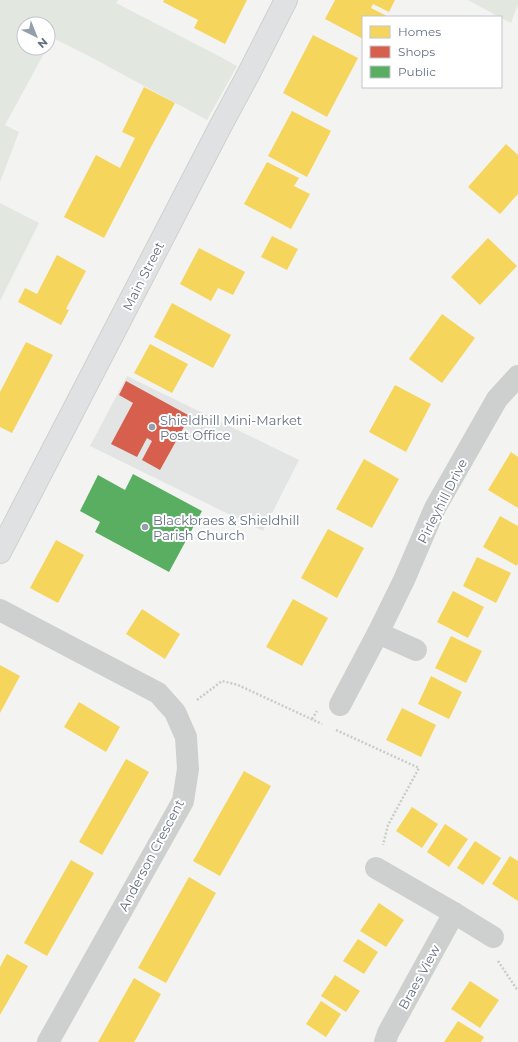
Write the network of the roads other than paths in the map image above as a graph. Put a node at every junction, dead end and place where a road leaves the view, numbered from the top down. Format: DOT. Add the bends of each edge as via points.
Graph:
graph roads {
  1 [pos="286,0"];
  2 [pos="518,376"];
  3 [pos="0,552"];
  4 [pos="0,610"];
  5 [pos="378,633"];
  6 [pos="416,650"];
  7 [pos="340,704"];
  8 [pos="376,868"];
  9 [pos="454,913"];
  10 [pos="493,937"];
  11 [pos="48,1042"];
  12 [pos="385,1042"];
  1 -- 3 [label="main road, Main Street"];
  2 -- 5 [label="street, Pirleyhill Drive" via="497,400 435,508"];
  4 -- 11 [label="street, Anderson Crescent" via="158,693 175,712 186,737 188,769 182,801"];
  5 -- 6 [label="street"];
  5 -- 7 [label="street, Pirleyhill Drive"];
  8 -- 9 [label="street"];
  9 -- 10 [label="street"];
  9 -- 12 [label="street, Braes View"];
}
